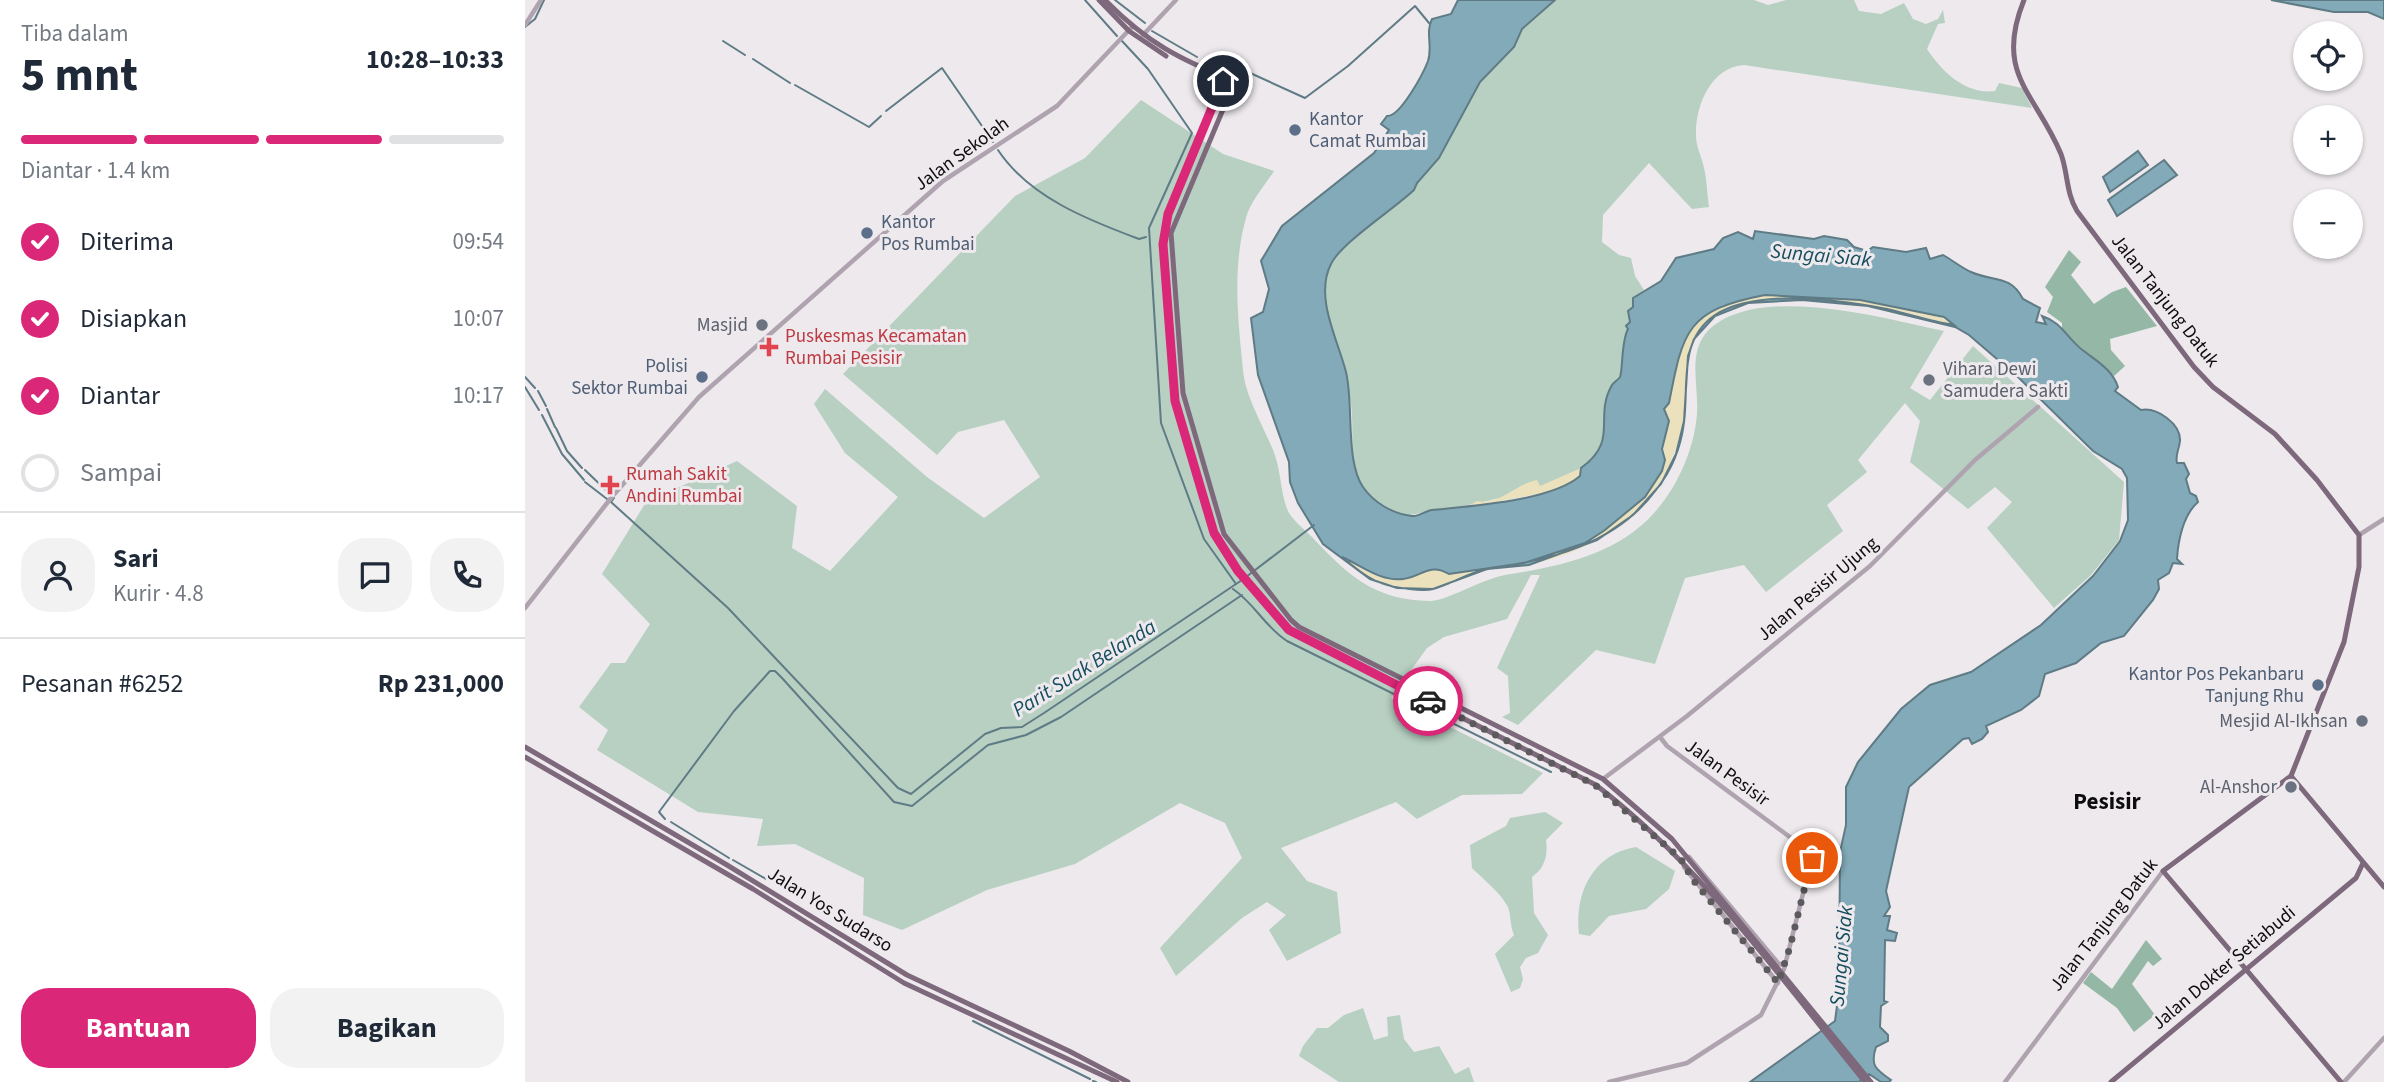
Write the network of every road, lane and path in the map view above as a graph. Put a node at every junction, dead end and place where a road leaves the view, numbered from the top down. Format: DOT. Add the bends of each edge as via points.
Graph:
graph roads {
  1 [pos="541,0"];
  2 [pos="1099,0"];
  3 [pos="1105,0"];
  4 [pos="1176,0"];
  5 [pos="2024,0"];
  6 [pos="525,25"];
  7 [pos="1130,29"];
  8 [pos="1141,37"];
  9 [pos="1224,79"];
  10 [pos="1169,334"];
  11 [pos="1177,334"];
  12 [pos="1170,342"];
  13 [pos="1178,342"];
  14 [pos="2038,407"];
  15 [pos="2384,519"];
  16 [pos="2359,535"];
  17 [pos="525,608"];
  18 [pos="1462,709"];
  19 [pos="1459,716"];
  20 [pos="1660,737"];
  21 [pos="525,747"];
  22 [pos="525,757"];
  23 [pos="2291,776"];
  24 [pos="1603,779"];
  25 [pos="707,853"];
  26 [pos="1683,857"];
  27 [pos="702,860"];
  28 [pos="2363,863"];
  29 [pos="1693,869"];
  30 [pos="2162,871"];
  31 [pos="2372,874"];
  32 [pos="2356,878"];
  33 [pos="2384,887"];
  34 [pos="1785,966"];
  35 [pos="2246,971"];
  36 [pos="1778,983"];
  37 [pos="1015,1030"];
  38 [pos="2384,1038"];
  39 [pos="1117,1082"];
  40 [pos="1128,1082"];
  41 [pos="1609,1082"];
  42 [pos="1865,1082"];
  43 [pos="1871,1082"];
  44 [pos="2005,1082"];
  45 [pos="2111,1082"];
  46 [pos="2343,1082"];
  1 -- 6 [label="street"];
  2 -- 7 [label="main road"];
  3 -- 7 [label="main road"];
  4 -- 8 [label="street"];
  5 -- 16 [label="main road, Jalan Tanjung Datuk" via="2012,41 2015,65 2061,155 2077,211 2194,368 2275,434"];
  7 -- 8 [label="main road"];
  7 -- 17 [label="street, Jalan Sekolah" via="1057,106 943,181 699,397"];
  8 -- 9 [label="main road"];
  9 -- 10 [label="main road" via="1163,229"];
  9 -- 11 [label="main road" via="1234,82 1173,224"];
  10 -- 11 [label="main road"];
  10 -- 12 [label="main road"];
  11 -- 13 [label="main road"];
  12 -- 13 [label="main road"];
  12 -- 19 [label="main road" via="1177,410 1214,533 1248,584 1291,632"];
  13 -- 18 [label="main road" via="1187,412 1221,529 1256,578 1300,627"];
  14 -- 20 [label="street, Jalan Pesisir Ujung" via="1975,460 1870,566"];
  15 -- 16 [label="street"];
  16 -- 23 [label="main road" via="2359,566 2344,642"];
  18 -- 19 [label="main road"];
  18 -- 24 [label="main road"];
  19 -- 26 [label="main road" via="1595,785"];
  20 -- 24 [label="street, Jalan Pesisir Ujung"];
  20 -- 34 [label="street, Jalan Pesisir" via="1811,854"];
  21 -- 25 [label="main road, Jalan Yos Sudarso"];
  22 -- 27 [label="main road, Jalan Yos Sudarso"];
  23 -- 28 [label="main road"];
  23 -- 30 [label="main road, Jalan Tanjung Datuk"];
  24 -- 26 [label="main road" via="1672,839"];
  25 -- 27 [label="main road"];
  25 -- 37 [label="main road, Jalan Yos Sudarso" via="907,975"];
  26 -- 29 [label="main road"];
  26 -- 34 [label="street" via="1698,865"];
  26 -- 36 [label="street" via="1693,880"];
  27 -- 37 [label="main road, Jalan Yos Sudarso" via="904,984"];
  28 -- 31 [label="main road"];
  28 -- 32 [label="main road, Jalan Dokter Setiabudi"];
  29 -- 42 [label="main road"];
  29 -- 43 [label="main road"];
  30 -- 35 [label="main road"];
  30 -- 44 [label="street, Jalan Tanjung Datuk"];
  31 -- 32 [label="main road, Jalan Dokter Setiabudi"];
  31 -- 33 [label="main road"];
  32 -- 35 [label="main road, Jalan Dokter Setiabudi"];
  34 -- 36 [label="street, Jalan Pesisir"];
  35 -- 45 [label="main road, Jalan Dokter Setiabudi"];
  35 -- 46 [label="main road"];
  36 -- 41 [label="street, Jalan Pesisir" via="1757,1019 1696,1058"];
  37 -- 39 [label="main road, Jalan Yos Sudarso"];
  37 -- 40 [label="main road, Jalan Yos Sudarso"];
  38 -- 46 [label="street"];
}
